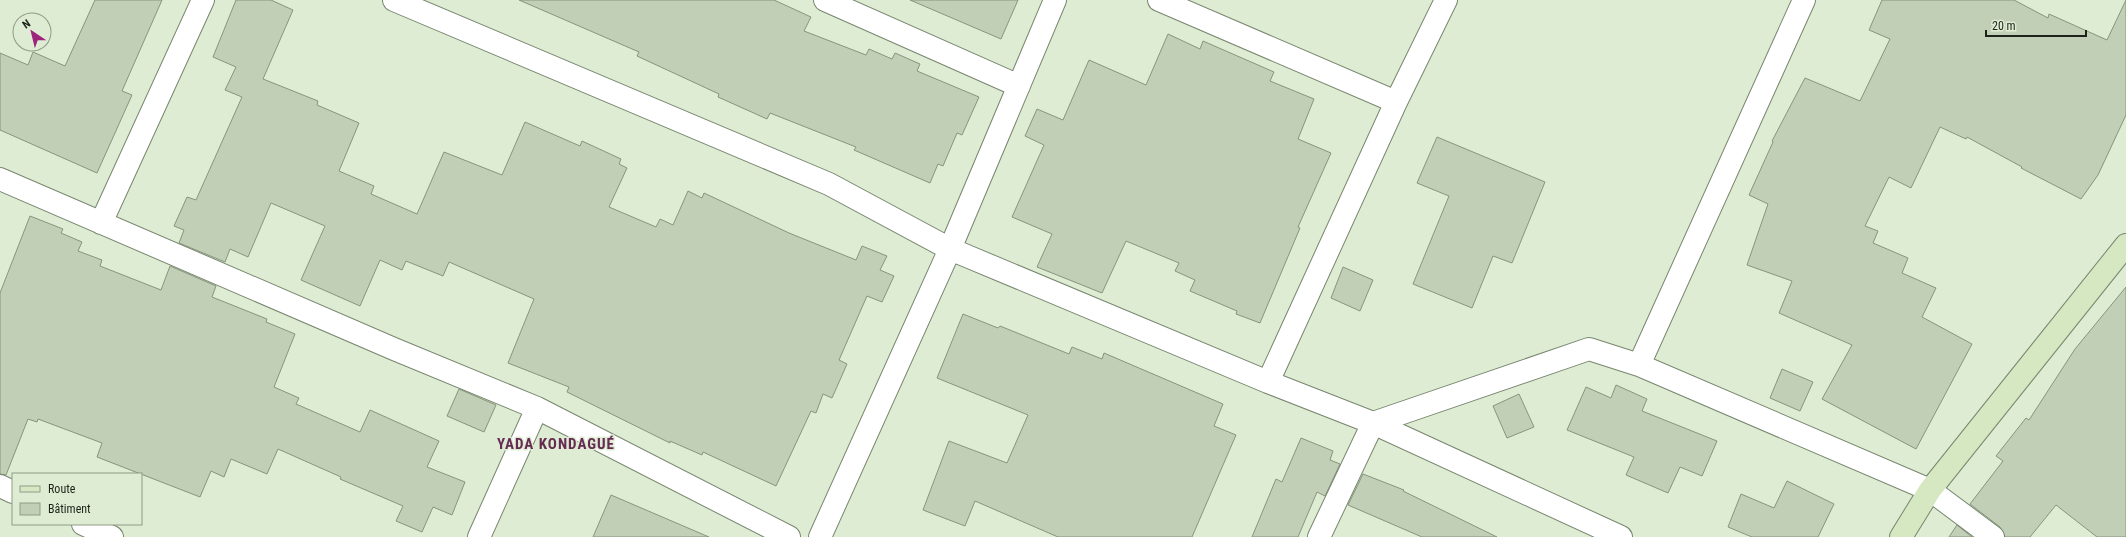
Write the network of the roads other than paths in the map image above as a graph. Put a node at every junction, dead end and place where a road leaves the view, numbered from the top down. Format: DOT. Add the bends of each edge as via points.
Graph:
graph roads {
  1 [pos="203,0"];
  2 [pos="394,0"];
  3 [pos="825,0"];
  4 [pos="1055,0"];
  5 [pos="1159,0"];
  6 [pos="1446,0"];
  7 [pos="1804,0"];
  8 [pos="1019,86"];
  9 [pos="1396,102"];
  10 [pos="0,180"];
  11 [pos="102,223"];
  12 [pos="2126,245"];
  13 [pos="950,249"];
  14 [pos="1639,365"];
  15 [pos="1268,382"];
  16 [pos="537,408"];
  17 [pos="1373,423"];
  18 [pos="0,486"];
  19 [pos="1930,490"];
  20 [pos="12,492"];
  21 [pos="85,525"];
  22 [pos="112,537"];
  23 [pos="480,537"];
  24 [pos="789,537"];
  25 [pos="820,537"];
  26 [pos="1319,537"];
  27 [pos="1621,537"];
  28 [pos="1901,537"];
  29 [pos="1993,537"];
  1 -- 11 [label="street"];
  2 -- 13 [label="street" via="829,184"];
  3 -- 8 [label="street"];
  4 -- 8 [label="street"];
  5 -- 9 [label="street"];
  6 -- 9 [label="street"];
  7 -- 14 [label="street"];
  8 -- 13 [label="street"];
  9 -- 15 [label="street"];
  10 -- 11 [label="street"];
  11 -- 16 [label="street"];
  12 -- 19 [label="street"];
  13 -- 15 [label="street"];
  13 -- 25 [label="street"];
  14 -- 17 [label="street" via="1589,349"];
  14 -- 19 [label="street"];
  15 -- 17 [label="street"];
  16 -- 23 [label="street"];
  16 -- 24 [label="street"];
  17 -- 26 [label="street"];
  17 -- 27 [label="street"];
  18 -- 20 [label="street"];
  19 -- 28 [label="street"];
  19 -- 29 [label="street"];
  21 -- 22 [label="street"];
}
